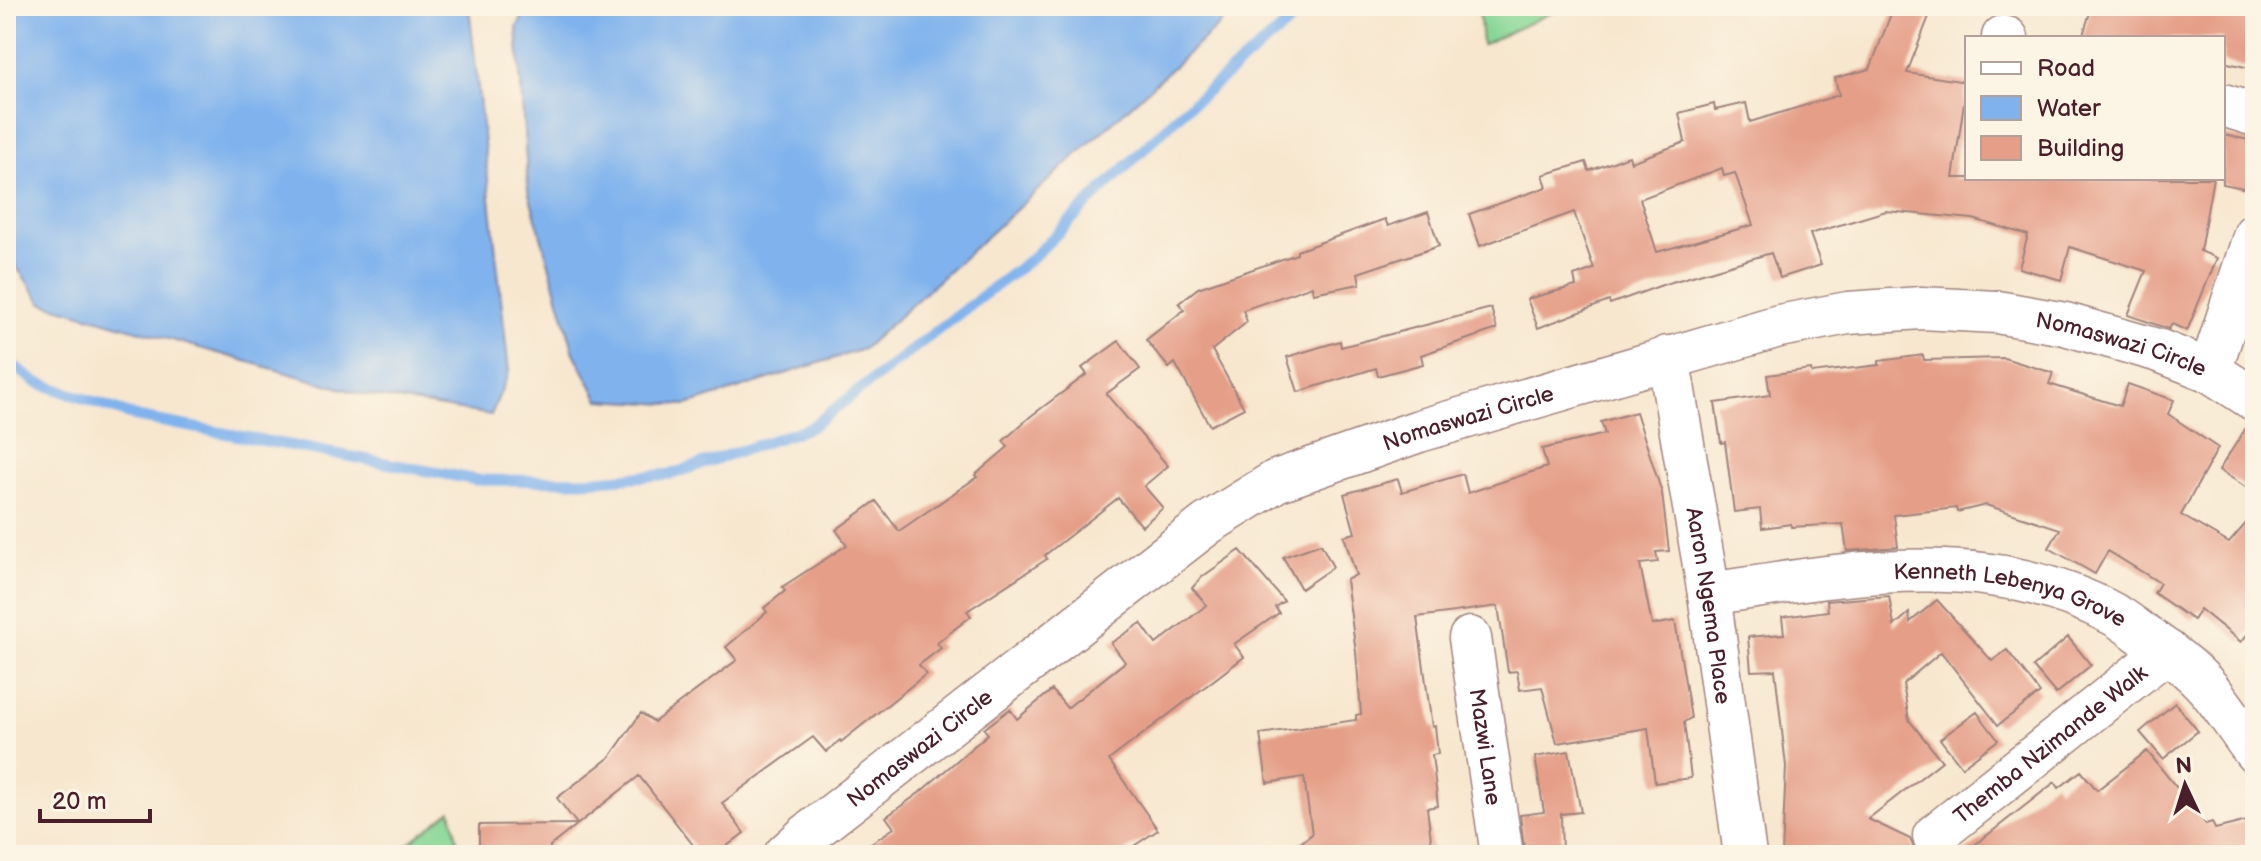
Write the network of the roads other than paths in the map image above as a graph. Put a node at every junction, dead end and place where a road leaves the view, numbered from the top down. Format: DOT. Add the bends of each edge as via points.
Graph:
graph roads {
  1 [pos="2225,106"];
  2 [pos="2255,115"];
  3 [pos="2255,234"];
  4 [pos="1668,357"];
  5 [pos="2210,371"];
  6 [pos="2255,400"];
  7 [pos="1709,594"];
  8 [pos="1470,638"];
  9 [pos="2167,651"];
  10 [pos="2255,752"];
  11 [pos="1934,836"];
  12 [pos="785,855"];
  13 [pos="1502,855"];
  14 [pos="1745,855"];
  1 -- 2 [label="street"];
  3 -- 5 [label="street"];
  4 -- 5 [label="street, Nomaswazi Circle" via="1793,323 1921,308 1997,312 2065,324"];
  4 -- 7 [label="street, Aaron Ngema Place"];
  4 -- 12 [label="street, Nomaswazi Circle" via="1419,431 1276,481 1207,524"];
  5 -- 6 [label="street, Nomaswazi Circle"];
  7 -- 9 [label="street, Kenneth Lebenya Grove" via="1868,571 1983,572 2062,591 2114,614"];
  7 -- 14 [label="street, Aaron Ngema Place"];
  8 -- 13 [label="street, Mazwi Lane"];
  9 -- 10 [label="street, Kenneth Lebenya Grove" via="2208,687"];
  9 -- 11 [label="street, Themba Nzimande Walk"];
}
